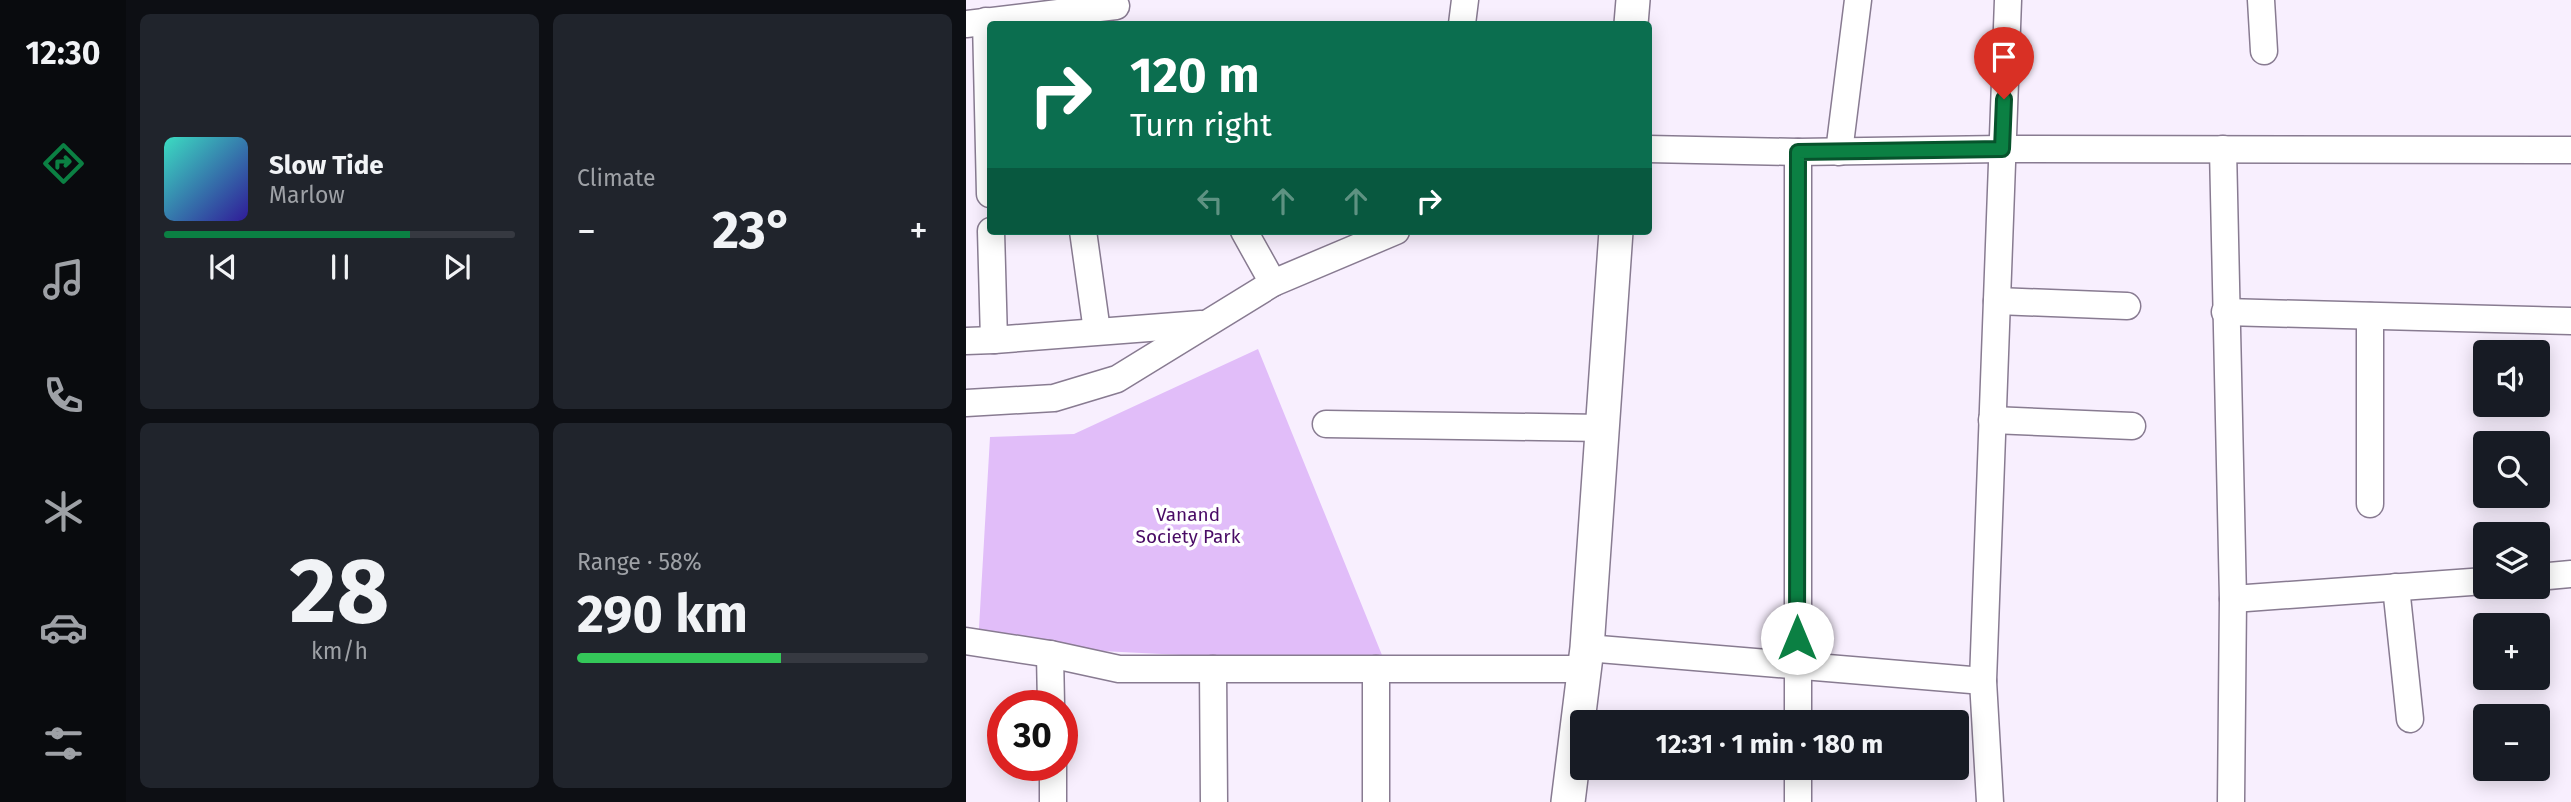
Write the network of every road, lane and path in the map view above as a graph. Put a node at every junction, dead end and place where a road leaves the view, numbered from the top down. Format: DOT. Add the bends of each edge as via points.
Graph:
graph roads {
  1 [pos="1465,0"];
  2 [pos="1633,0"];
  3 [pos="1858,0"];
  4 [pos="2008,0"];
  5 [pos="2261,0"];
  6 [pos="1119,10"];
  7 [pos="988,21"];
  8 [pos="1462,21"];
  9 [pos="1631,21"];
  10 [pos="976,22"];
  11 [pos="2264,51"];
  12 [pos="987,147"];
  13 [pos="1652,149"];
  14 [pos="2002,149"];
  15 [pos="2223,149"];
  16 [pos="2571,150"];
  17 [pos="1798,152"];
  18 [pos="1839,152"];
  19 [pos="987,181"];
  20 [pos="966,182"];
  21 [pos="991,235"];
  22 [pos="1084,235"];
  23 [pos="1246,235"];
  24 [pos="1386,235"];
  25 [pos="1616,235"];
  26 [pos="1273,282"];
  27 [pos="1997,301"];
  28 [pos="2127,306"];
  29 [pos="2225,312"];
  30 [pos="2370,316"];
  31 [pos="2571,321"];
  32 [pos="1207,324"];
  33 [pos="1097,331"];
  34 [pos="994,340"];
  35 [pos="966,341"];
  36 [pos="966,403"];
  37 [pos="1993,420"];
  38 [pos="1326,424"];
  39 [pos="2132,426"];
  40 [pos="1603,428"];
  41 [pos="2370,504"];
  42 [pos="2571,574"];
  43 [pos="2550,576"];
  44 [pos="2473,581"];
  45 [pos="2396,587"];
  46 [pos="2233,599"];
  47 [pos="966,641"];
  48 [pos="1050,654"];
  49 [pos="1585,659"];
  50 [pos="1797,666"];
  51 [pos="1213,669"];
  52 [pos="1376,669"];
  53 [pos="1983,681"];
  54 [pos="1051,690"];
  55 [pos="1798,710"];
  56 [pos="2410,719"];
  57 [pos="1798,780"];
  58 [pos="1053,781"];
  59 [pos="1053,802"];
  60 [pos="1214,802"];
  61 [pos="1376,802"];
  62 [pos="1568,802"];
  63 [pos="1798,802"];
  64 [pos="1990,802"];
  65 [pos="2231,802"];
  1 -- 8 [label="street"];
  2 -- 9 [label="street"];
  3 -- 18 [label="street"];
  4 -- 14 [label="street"];
  5 -- 11 [label="street"];
  6 -- 7 [label="street"];
  10 -- 12 [label="street"];
  13 -- 17 [label="street"];
  14 -- 15 [label="street"];
  14 -- 18 [label="street"];
  14 -- 27 [label="street"];
  15 -- 16 [label="street"];
  15 -- 29 [label="street"];
  17 -- 18 [label="street"];
  17 -- 50 [label="street"];
  19 -- 20 [label="street"];
  21 -- 34 [label="street"];
  22 -- 33 [label="street"];
  23 -- 26 [label="street"];
  24 -- 26 [label="street"];
  25 -- 40 [label="street"];
  26 -- 32 [label="street"];
  27 -- 28 [label="street"];
  27 -- 37 [label="street"];
  29 -- 30 [label="street"];
  29 -- 46 [label="street"];
  30 -- 31 [label="street"];
  30 -- 41 [label="street"];
  32 -- 33 [label="street"];
  32 -- 36 [label="street" via="1117,379 1054,398"];
  33 -- 34 [label="street"];
  34 -- 35 [label="street"];
  37 -- 39 [label="street"];
  37 -- 53 [label="street"];
  38 -- 40 [label="street"];
  40 -- 49 [label="street"];
  42 -- 43 [label="street"];
  44 -- 45 [label="street"];
  45 -- 46 [label="street"];
  45 -- 56 [label="street"];
  46 -- 65 [label="street"];
  47 -- 48 [label="street"];
  48 -- 51 [label="street" via="1119,669"];
  48 -- 54 [label="street"];
  49 -- 50 [label="street"];
  49 -- 52 [label="street"];
  49 -- 62 [label="street"];
  50 -- 53 [label="street"];
  50 -- 55 [label="street"];
  51 -- 52 [label="street"];
  51 -- 60 [label="street"];
  52 -- 61 [label="street"];
  53 -- 64 [label="street"];
  57 -- 63 [label="street"];
  58 -- 59 [label="street"];
}
